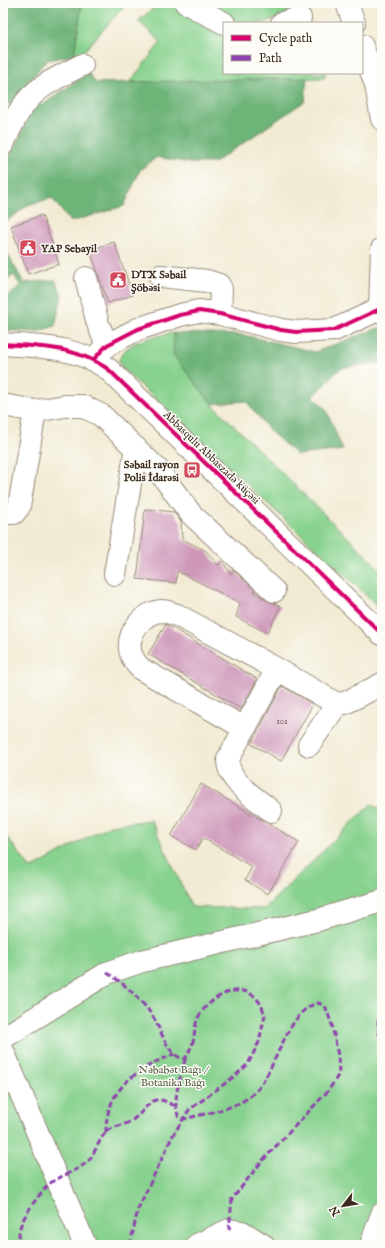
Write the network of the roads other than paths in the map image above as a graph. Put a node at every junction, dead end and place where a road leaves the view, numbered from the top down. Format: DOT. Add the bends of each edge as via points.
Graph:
graph roads {
  1 [pos="186,3"];
  2 [pos="347,3"];
  3 [pos="223,22"];
  4 [pos="354,22"];
  5 [pos="363,49"];
  6 [pos="82,65"];
  7 [pos="382,119"];
  8 [pos="5,134"];
  9 [pos="382,248"];
  10 [pos="160,276"];
  11 [pos="86,278"];
  12 [pos="381,309"];
  13 [pos="220,314"];
  14 [pos="3,344"];
  15 [pos="101,352"];
  16 [pos="3,405"];
  17 [pos="35,411"];
  18 [pos="136,448"];
  19 [pos="3,514"];
  20 [pos="115,574"];
  21 [pos="274,591"];
  22 [pos="382,634"];
  23 [pos="277,669"];
  24 [pos="382,684"];
  25 [pos="337,704"];
  26 [pos="244,728"];
  27 [pos="309,746"];
  28 [pos="271,811"];
  29 [pos="382,901"];
  30 [pos="3,1038"];
  31 [pos="3,1051"];
  32 [pos="382,1214"];
  33 [pos="85,1245"];
  34 [pos="197,1245"];
  35 [pos="263,1245"];
  36 [pos="370,1245"];
  1 -- 3 [label="street"];
  2 -- 4 [label="street"];
  5 -- 7 [label="street" via="376,85"];
  6 -- 8 [label="street" via="36,90 22,105"];
  9 -- 12 [label="street"];
  10 -- 13 [label="street" via="207,281 219,285"];
  11 -- 15 [label="street" via="98,324"];
  12 -- 13 [label="street" via="334,330 316,332 281,330"];
  13 -- 15 [label="street" via="199,311 180,315 138,329"];
  14 -- 15 [label="street, Abbasqulu Abbaszadə küçəsi" via="64,349 80,353"];
  15 -- 22 [label="street, Abbasqulu Abbaszadə küçəsi" via="120,380"];
  16 -- 17 [label="street"];
  17 -- 18 [label="street" via="82,406 102,415"];
  17 -- 19 [label="street" via="19,507 14,513"];
  18 -- 20 [label="street"];
  18 -- 21 [label="street" via="158,470 191,514"];
  23 -- 25 [label="street"];
  23 -- 26 [label="street"];
  23 -- 26 [label="street" via="177,615 163,611 143,619 130,638 131,654 141,669"];
  24 -- 25 [label="street" via="345,703"];
  25 -- 27 [label="street"];
  26 -- 28 [label="street" via="228,759 228,766 231,775"];
  29 -- 30 [label="street" via="318,920 142,961 107,973"];
  31 -- 33 [label="street"];
  32 -- 36 [label="street"];
  34 -- 35 [label="street" via="229,1230 242,1232"];
}
